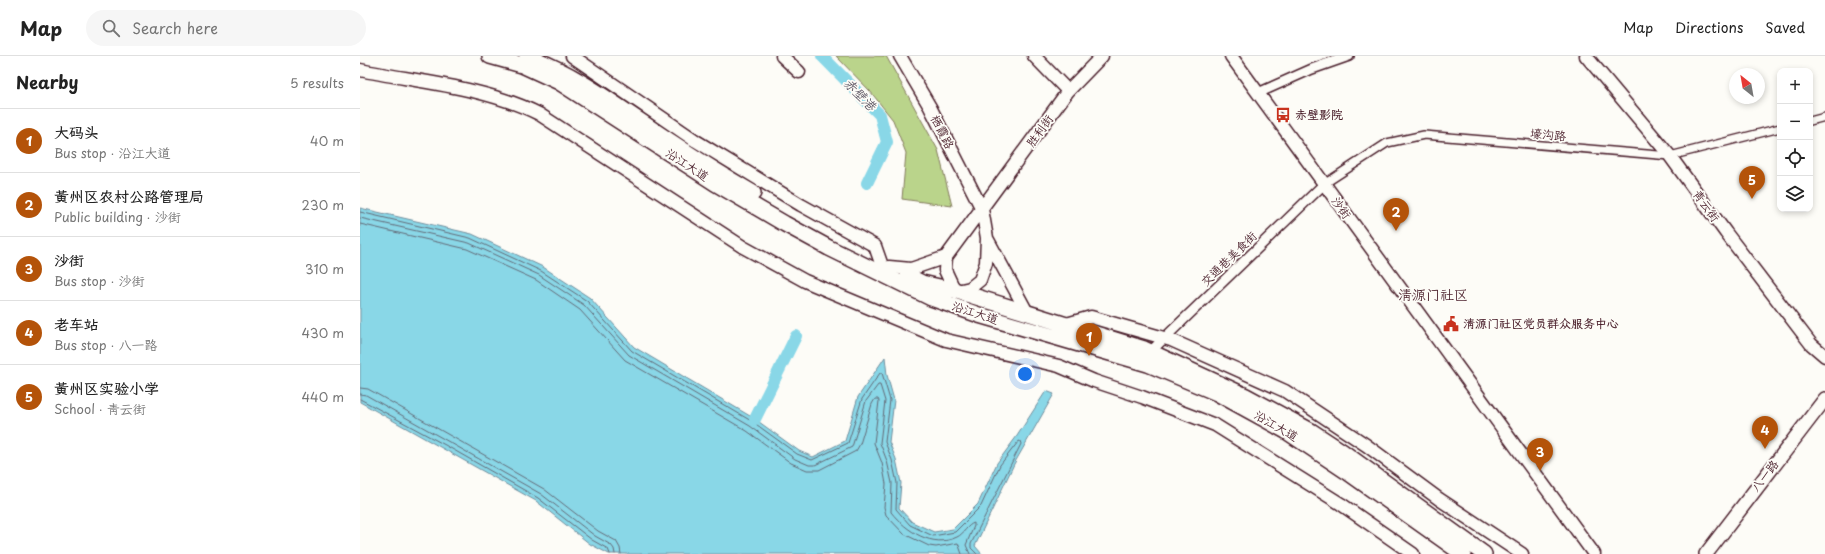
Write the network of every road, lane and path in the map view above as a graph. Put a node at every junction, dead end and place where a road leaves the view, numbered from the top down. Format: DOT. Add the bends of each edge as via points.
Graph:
graph roads {
  1 [pos="490,56"];
  2 [pos="527,56"];
  3 [pos="572,56"];
  4 [pos="782,56"];
  5 [pos="900,56"];
  6 [pos="1034,56"];
  7 [pos="1102,56"];
  8 [pos="1231,56"];
  9 [pos="1349,56"];
  10 [pos="1586,56"];
  11 [pos="360,70"];
  12 [pos="799,72"];
  13 [pos="1068,91"];
  14 [pos="1258,93"];
  15 [pos="1825,117"];
  16 [pos="1813,120"];
  17 [pos="1777,129"];
  18 [pos="1670,156"];
  19 [pos="1324,184"];
  20 [pos="982,209"];
  21 [pos="987,238"];
  22 [pos="946,257"];
  23 [pos="885,265"];
  24 [pos="957,291"];
  25 [pos="931,298"];
  26 [pos="1028,314"];
  27 [pos="1063,325"];
  28 [pos="1165,338"];
  29 [pos="1150,352"];
  30 [pos="1825,356"];
  31 [pos="1825,398"];
  32 [pos="1412,554"];
  33 [pos="1463,554"];
  34 [pos="1484,554"];
  35 [pos="1522,554"];
  36 [pos="1594,554"];
  37 [pos="1706,554"];
  1 -- 25 [label="main road, 沿江大道" via="559,82 715,183 829,248"];
  2 -- 23 [label="main road, 沿江大道" via="579,80 670,142 747,190 824,235"];
  3 -- 23 [label="street" via="702,145 800,205 875,246"];
  4 -- 12 [label="street"];
  5 -- 20 [label="street, 栖霞路" via="930,107"];
  6 -- 13 [label="street"];
  7 -- 13 [label="street, 胜利街"];
  8 -- 14 [label="street, 沙街"];
  9 -- 14 [label="street"];
  10 -- 18 [label="street, 青云街"];
  11 -- 32 [label="street" via="451,87 521,105 539,114 743,247 805,281 946,340 1059,366 1094,382 1215,425 1341,504"];
  13 -- 20 [label="street, 胜利街"];
  14 -- 19 [label="street, 沙街"];
  15 -- 16 [label="street"];
  17 -- 18 [label="street, 壕沟路"];
  18 -- 19 [label="street, 壕沟路" via="1424,135 1386,143"];
  18 -- 30 [label="street, 青云街" via="1811,344"];
  19 -- 28 [label="street, 交通巷美食街"];
  19 -- 36 [label="street, 沙街"];
  20 -- 21 [label="street, 栖霞路"];
  20 -- 22 [label="street, 胜利街"];
  21 -- 24 [label="street" via="986,263 980,280 970,288"];
  21 -- 26 [label="street"];
  22 -- 23 [label="street" via="911,269"];
  22 -- 24 [label="street" via="945,270"];
  23 -- 24 [label="main road, 沿江大道" via="922,283"];
  24 -- 25 [label="street"];
  24 -- 26 [label="main road, 沿江大道"];
  25 -- 33 [label="main road, 沿江大道" via="979,315 1148,364 1217,393 1286,431"];
  26 -- 27 [label="main road, 沿江大道"];
  27 -- 28 [label="street" via="1091,317"];
  27 -- 29 [label="main road, 沿江大道"];
  28 -- 29 [label="street, 交通巷美食街"];
  28 -- 35 [label="street" via="1285,391"];
  29 -- 34 [label="main road, 沿江大道" via="1246,396 1310,431"];
  31 -- 37 [label="main road, 八一路"];
}
